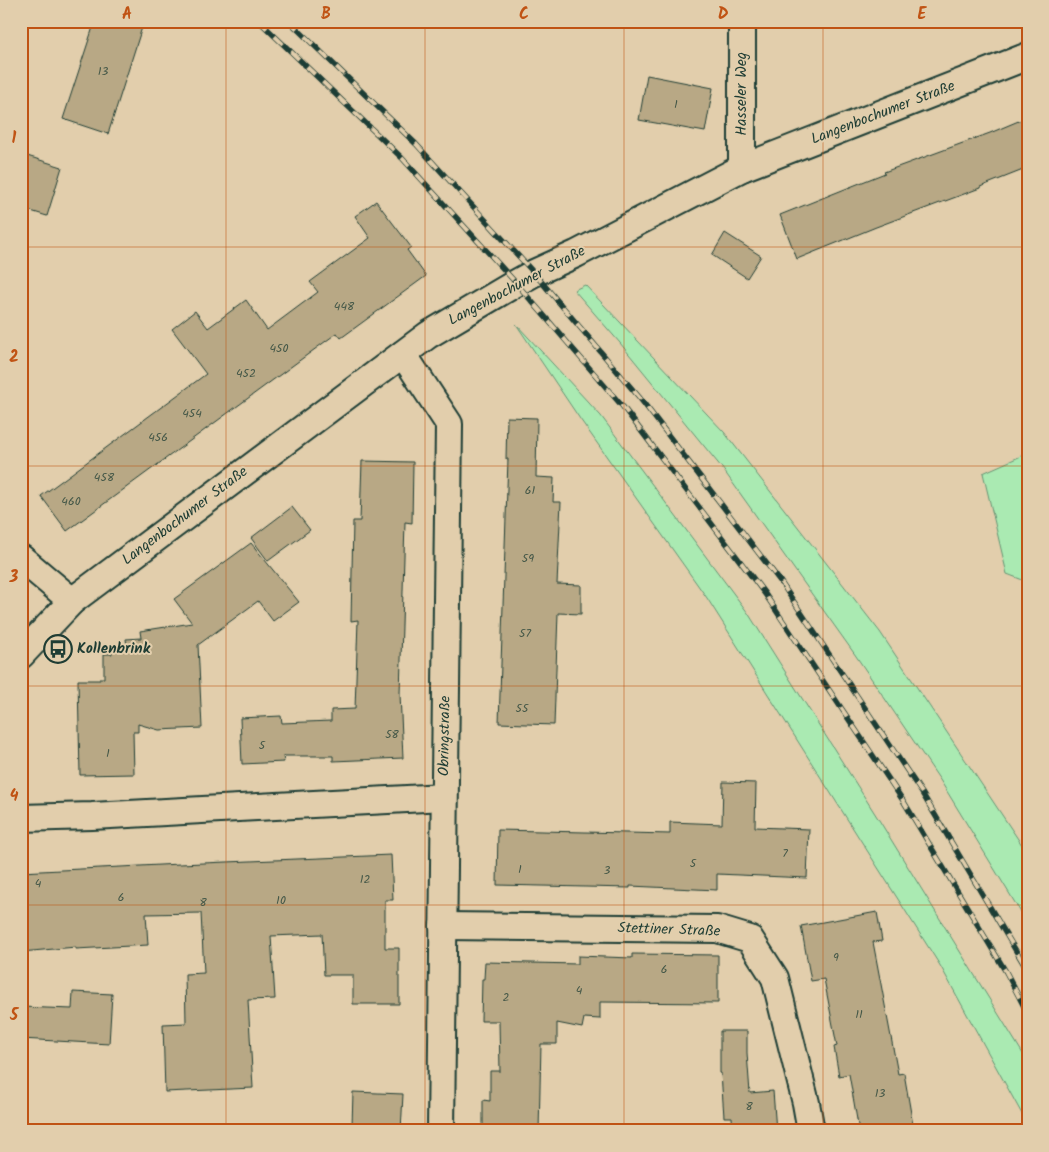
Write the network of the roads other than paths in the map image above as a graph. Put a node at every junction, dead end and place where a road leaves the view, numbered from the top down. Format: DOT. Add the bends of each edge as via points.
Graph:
graph roads {
  1 [pos="742,21"];
  2 [pos="1028,56"];
  3 [pos="742,168"];
  4 [pos="403,354"];
  5 [pos="21,558"];
  6 [pos="72,601"];
  7 [pos="21,655"];
  8 [pos="444,797"];
  9 [pos="21,818"];
  10 [pos="443,926"];
  11 [pos="441,1131"];
  12 [pos="811,1131"];
  1 -- 3 [label="street, Hasseler Weg"];
  2 -- 3 [label="street, Langenbochumer Straße"];
  3 -- 4 [label="street, Langenbochumer Straße" via="516,283 428,335"];
  4 -- 6 [label="street, Langenbochumer Straße"];
  4 -- 8 [label="street, Obringstraße" via="449,424"];
  5 -- 6 [label="street"];
  6 -- 7 [label="street, Langenbochumer Straße"];
  8 -- 9 [label="street"];
  8 -- 10 [label="street, Obringstraße"];
  10 -- 11 [label="street, Obringstraße"];
  10 -- 12 [label="street, Stettiner Straße" via="717,929 750,939 775,978"];
}
